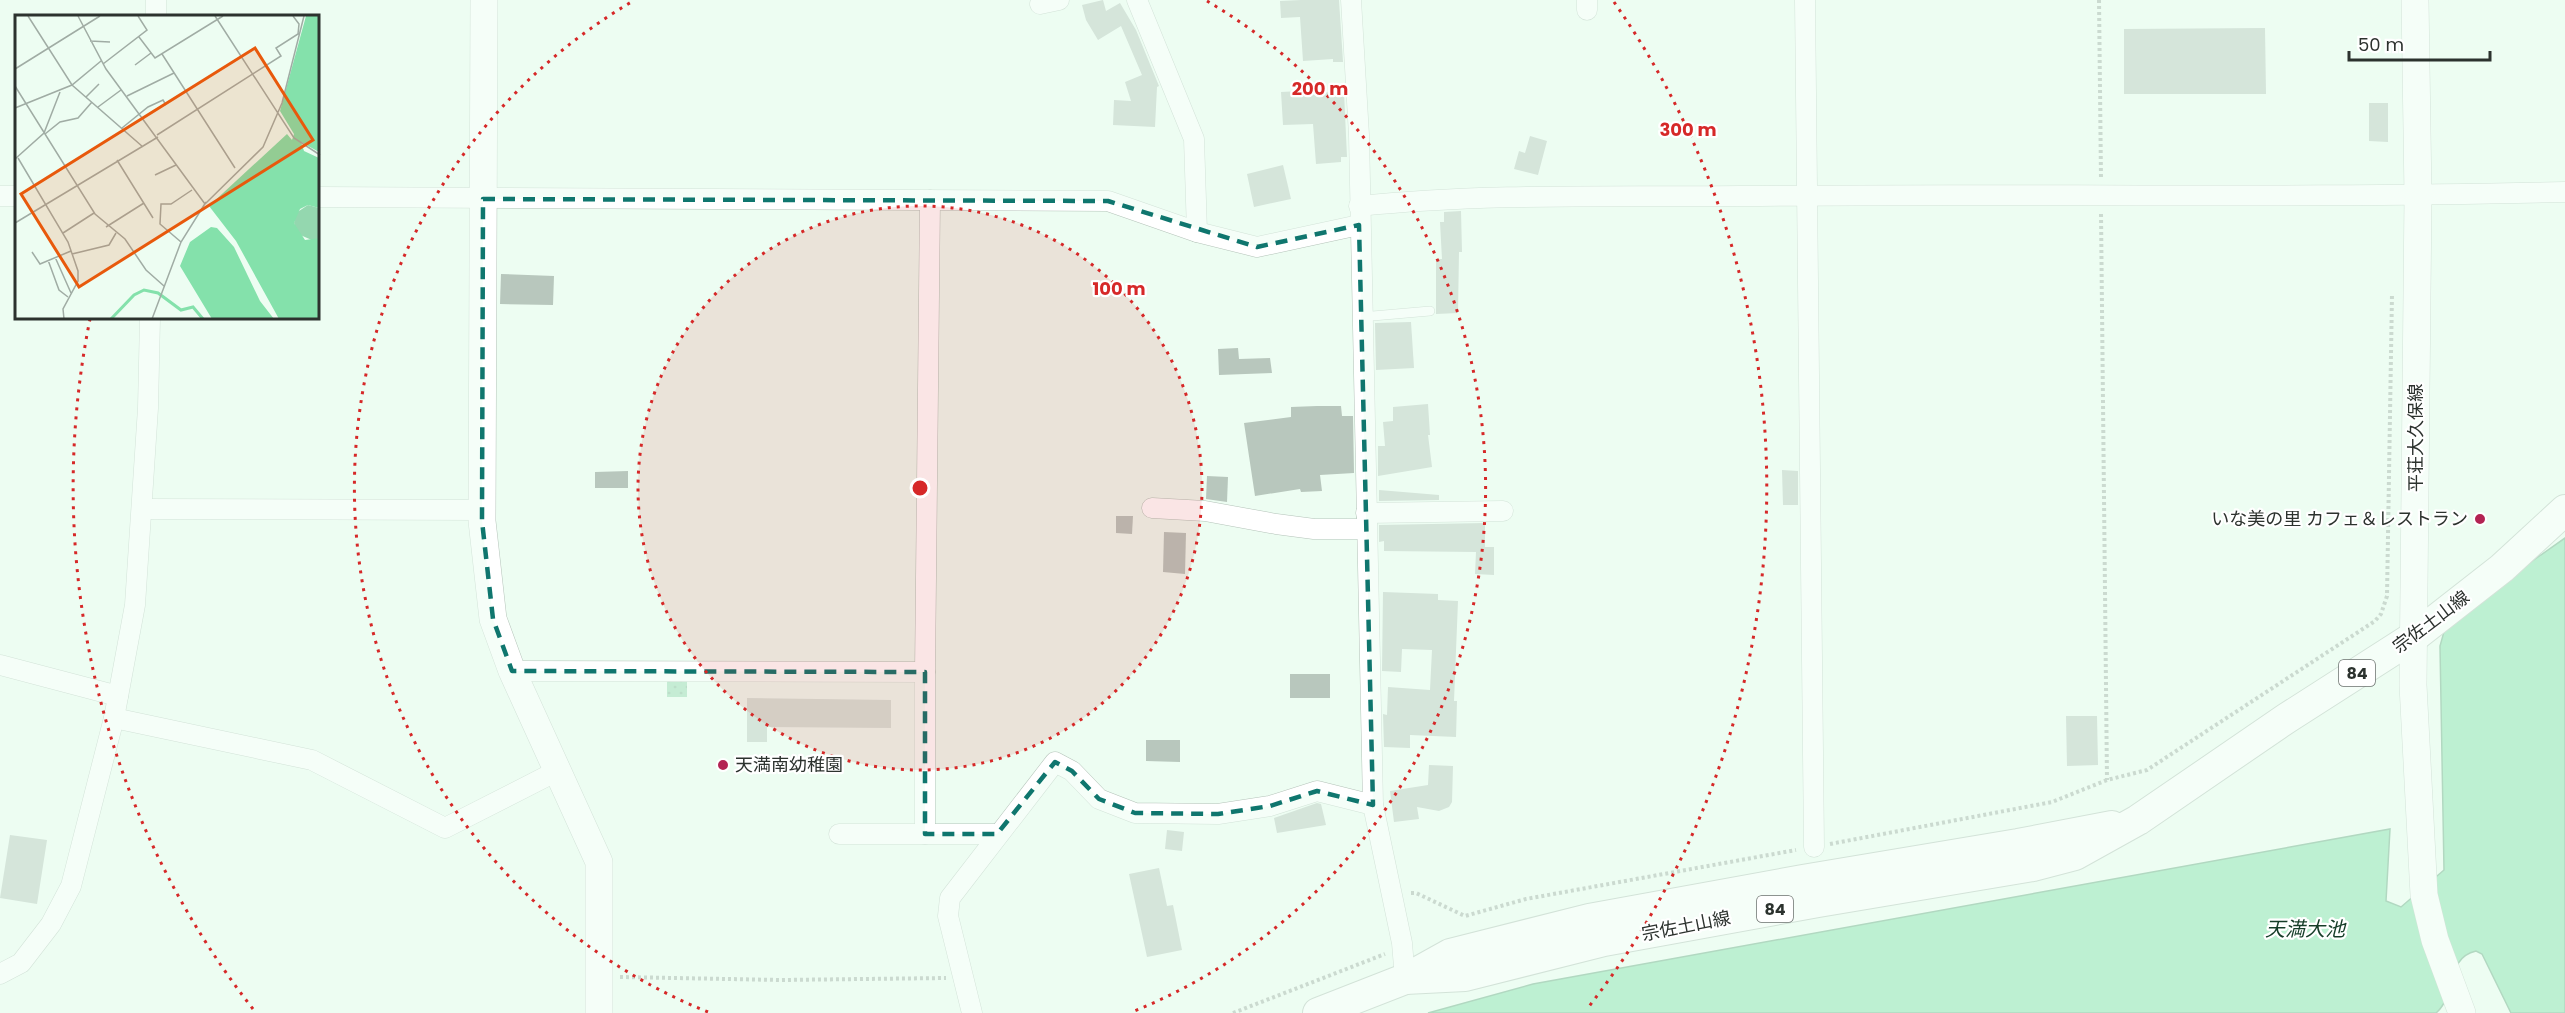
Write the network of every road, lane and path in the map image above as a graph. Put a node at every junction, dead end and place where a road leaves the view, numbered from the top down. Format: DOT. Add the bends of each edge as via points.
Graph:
graph roads {
  1 [pos="484,0"];
  2 [pos="1137,0"];
  3 [pos="1352,0"];
  4 [pos="1805,0"];
  5 [pos="2099,0"];
  6 [pos="2415,0"];
  7 [pos="2565,192"];
  8 [pos="1806,195"];
  9 [pos="2101,195"];
  10 [pos="2418,196"];
  11 [pos="320,197"];
  12 [pos="483,199"];
  13 [pos="930,200"];
  14 [pos="1359,215"];
  15 [pos="1197,232"];
  16 [pos="2392,290"];
  17 [pos="1430,311"];
  18 [pos="1361,317"];
  19 [pos="150,320"];
  20 [pos="1152,508"];
  21 [pos="142,509"];
  22 [pos="482,510"];
  23 [pos="2565,510"];
  24 [pos="1503,511"];
  25 [pos="1366,521"];
  26 [pos="2415,636"];
  27 [pos="0,665"];
  28 [pos="512,672"];
  29 [pos="925,672"];
  30 [pos="118,696"];
  31 [pos="114,718"];
  32 [pos="557,771"];
  33 [pos="2107,780"];
  34 [pos="1372,806"];
  35 [pos="839,834"];
  36 [pos="925,834"];
  37 [pos="998,834"];
  38 [pos="1814,847"];
  39 [pos="1392,896"];
  40 [pos="1385,954"];
  41 [pos="0,974"];
  42 [pos="599,977"];
  43 [pos="963,978"];
  44 [pos="1405,979"];
  45 [pos="2457,1001"];
  46 [pos="598,1013"];
  47 [pos="972,1013"];
  48 [pos="1233,1013"];
  49 [pos="1318,1013"];
  1 -- 12 [label="street"];
  2 -- 15 [label="street" via="1194,139"];
  3 -- 14 [label="street"];
  4 -- 8 [label="street"];
  5 -- 9 [label="path"];
  6 -- 10 [label="street, 平荘大久保線"];
  7 -- 10 [label="street"];
  8 -- 9 [label="street"];
  8 -- 14 [label="street" via="1428,199"];
  8 -- 38 [label="street"];
  9 -- 10 [label="street"];
  9 -- 33 [label="path"];
  10 -- 26 [label="street, 平荘大久保線"];
  11 -- 12 [label="street"];
  12 -- 13 [label="street"];
  12 -- 22 [label="street"];
  13 -- 15 [label="street" via="1108,201"];
  13 -- 29 [label="street"];
  14 -- 15 [label="street" via="1257,247"];
  14 -- 18 [label="street"];
  16 -- 33 [label="path" via="2387,596 2381,614 2147,770"];
  17 -- 18 [label="lane"];
  18 -- 25 [label="street"];
  19 -- 21 [label="street"];
  20 -- 25 [label="street" via="1205,511 1314,529"];
  21 -- 22 [label="street"];
  21 -- 30 [label="street" via="135,605"];
  22 -- 28 [label="street" via="493,619"];
  23 -- 26 [label="main road, 宗佐土山線 / 84" via="2502,568"];
  24 -- 25 [label="street"];
  25 -- 34 [label="street"];
  26 -- 44 [label="main road, 宗佐土山線 / 84" via="2138,820 1589,919 1450,954"];
  26 -- 45 [label="street, 平荘大久保線" via="2413,685 2424,895"];
  27 -- 30 [label="street"];
  28 -- 29 [label="street"];
  28 -- 32 [label="street"];
  29 -- 36 [label="street"];
  30 -- 31 [label="street"];
  31 -- 32 [label="street" via="312,760 445,828"];
  31 -- 41 [label="street" via="71,886 51,924 21,963"];
  32 -- 42 [label="street" via="599,862"];
  33 -- 38 [label="path" via="2052,802"];
  34 -- 37 [label="street" via="1317,791 1270,806 1218,814 1135,813 1099,799 1072,771 1054,762"];
  34 -- 39 [label="street"];
  35 -- 36 [label="street"];
  36 -- 37 [label="street"];
  37 -- 43 [label="street" via="950,898 948,916"];
  38 -- 39 [label="path" via="1526,899 1465,916 1416,893"];
  39 -- 44 [label="street"];
  40 -- 48 [label="path"];
  42 -- 43 [label="path"];
  42 -- 46 [label="street"];
  43 -- 47 [label="street"];
  44 -- 49 [label="main road, 宗佐土山線 / 84"];
}
